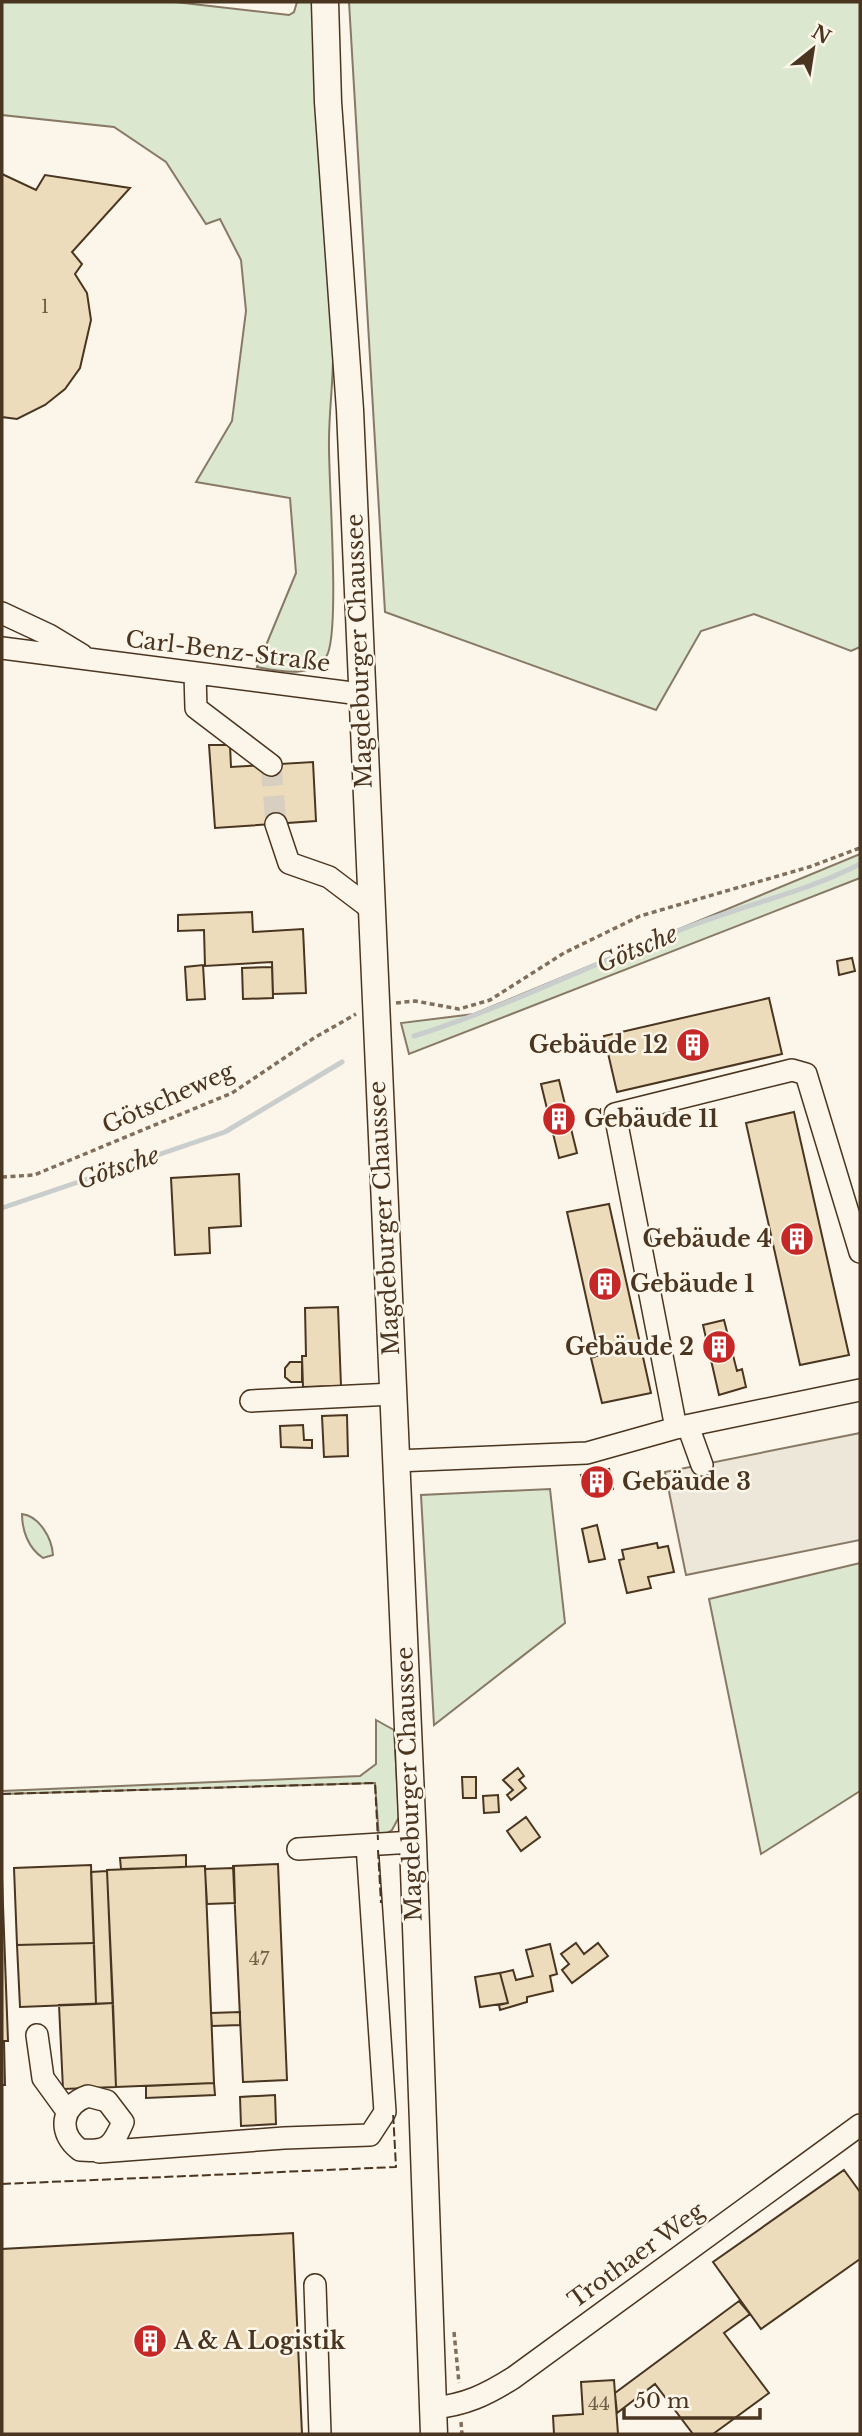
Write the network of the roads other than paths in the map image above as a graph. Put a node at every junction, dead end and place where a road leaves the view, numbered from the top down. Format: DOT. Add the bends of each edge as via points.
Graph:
graph roads {
  1 [pos="325,2"];
  2 [pos="2,613"];
  3 [pos="2,648"];
  4 [pos="90,660"];
  5 [pos="195,674"];
  6 [pos="360,694"];
  7 [pos="271,765"];
  8 [pos="275,824"];
  9 [pos="370,908"];
  10 [pos="860,1252"];
  11 [pos="860,1390"];
  12 [pos="393,1395"];
  13 [pos="251,1401"];
  14 [pos="682,1427"];
  15 [pos="396,1461"];
  16 [pos="702,1465"];
  17 [pos="413,1842"];
  18 [pos="367,1845"];
  19 [pos="298,1849"];
  20 [pos="37,2035"];
  21 [pos="67,2111"];
  22 [pos="860,2125"];
  23 [pos="99,2152"];
  24 [pos="315,2285"];
  25 [pos="434,2421"];
  26 [pos="320,2434"];
  1 -- 6 [label="main road, Magdeburger Chaussee" via="350,410"];
  2 -- 4 [label="street, Carl-Benz-Straße"];
  3 -- 4 [label="street, Carl-Benz-Straße"];
  4 -- 5 [label="street, Carl-Benz-Straße"];
  5 -- 6 [label="street, Carl-Benz-Straße"];
  5 -- 7 [label="street" via="196,708"];
  6 -- 9 [label="main road, Magdeburger Chaussee"];
  8 -- 9 [label="street" via="289,863 329,877"];
  9 -- 12 [label="main road, Magdeburger Chaussee" via="383,1004"];
  10 -- 14 [label="street" via="806,1074 792,1070 615,1114"];
  11 -- 14 [label="street"];
  12 -- 13 [label="street"];
  12 -- 15 [label="main road, Magdeburger Chaussee"];
  14 -- 15 [label="street" via="587,1453"];
  14 -- 16 [label="street"];
  15 -- 17 [label="main road, Magdeburger Chaussee"];
  17 -- 18 [label="street"];
  17 -- 25 [label="main road, Magdeburger Chaussee"];
  18 -- 19 [label="street"];
  18 -- 23 [label="street" via="385,2112 370,2136"];
  20 -- 21 [label="street" via="43,2078"];
  21 -- 23 [label="street" via="64,2129 72,2145"];
  21 -- 23 [label="street" via="89,2096 114,2107 123,2122 114,2143"];
  22 -- 25 [label="street, Trothaer Weg" via="513,2378"];
  24 -- 26 [label="street"];
}
